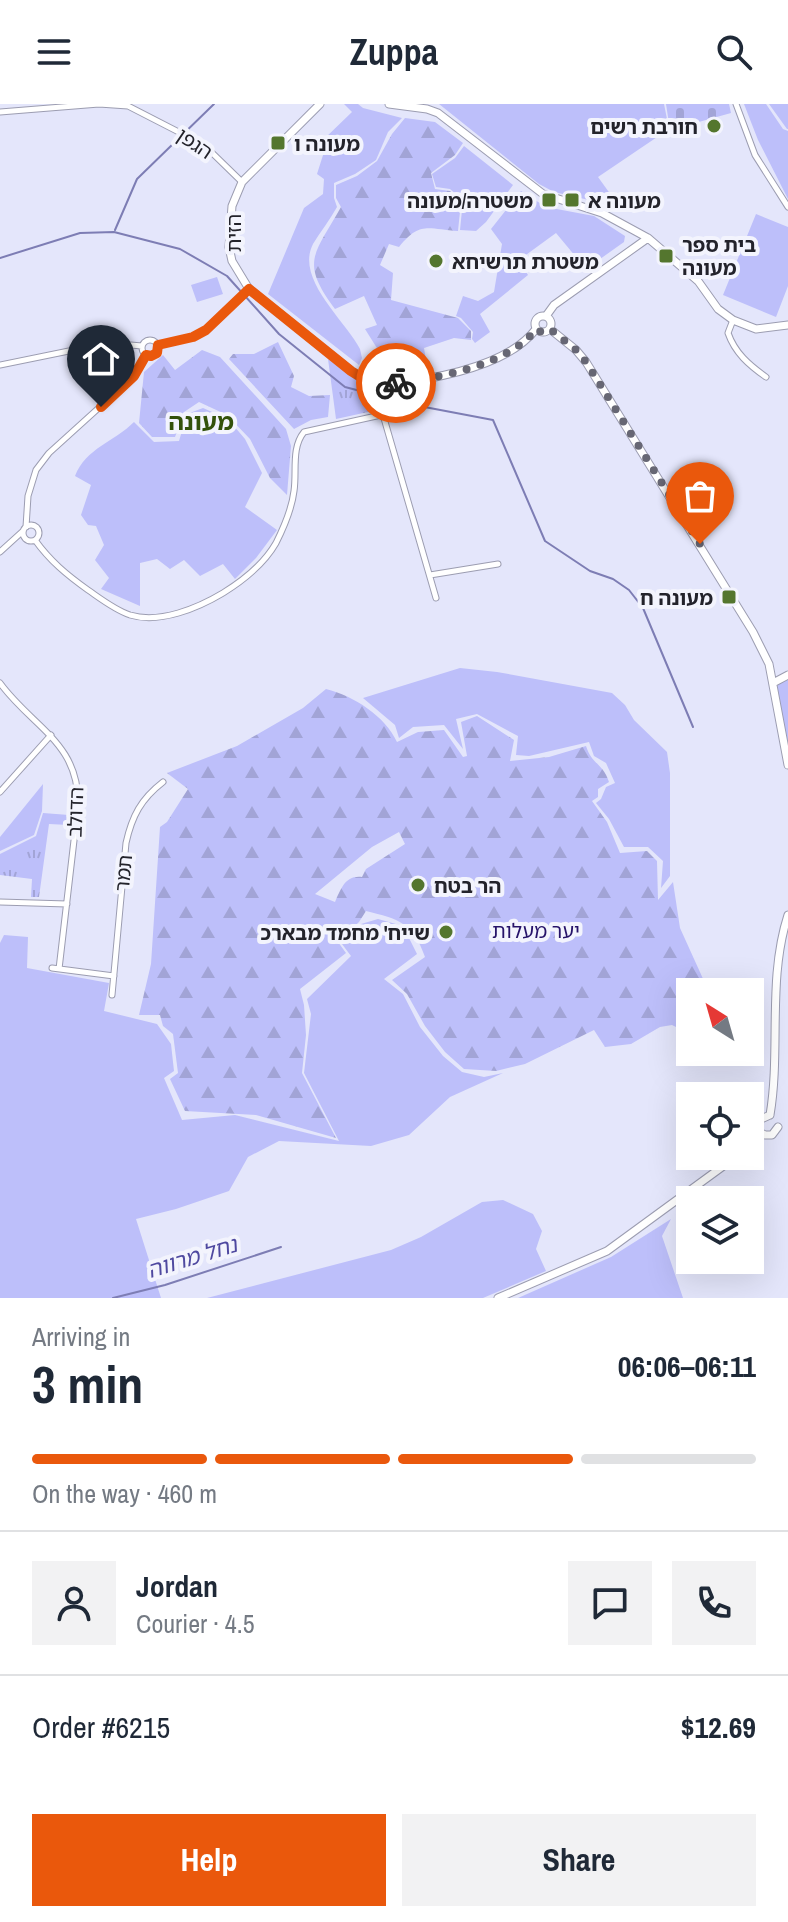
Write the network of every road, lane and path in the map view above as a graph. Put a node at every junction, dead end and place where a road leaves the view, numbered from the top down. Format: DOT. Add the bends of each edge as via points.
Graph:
graph roads {
  1 [pos="320,104"];
  2 [pos="389,104"];
  3 [pos="736,104"];
  4 [pos="0,112"];
  5 [pos="242,182"];
  6 [pos="788,207"];
  7 [pos="648,238"];
  8 [pos="249,289"];
  9 [pos="546,316"];
  10 [pos="733,320"];
  11 [pos="788,325"];
  12 [pos="536,329"];
  13 [pos="550,329"];
  14 [pos="158,345"];
  15 [pos="142,346"];
  16 [pos="146,355"];
  17 [pos="0,365"];
  18 [pos="766,377"];
  19 [pos="367,381"];
  20 [pos="389,384"];
  21 [pos="379,401"];
  22 [pos="381,415"];
  23 [pos="25,529"];
  24 [pos="32,540"];
  25 [pos="3,549"];
  26 [pos="498,564"];
  27 [pos="430,575"];
  28 [pos="436,598"];
  29 [pos="788,675"];
  30 [pos="0,683"];
  31 [pos="773,683"];
  32 [pos="51,735"];
  33 [pos="788,765"];
  34 [pos="163,782"];
  35 [pos="0,792"];
  36 [pos="0,902"];
  37 [pos="67,904"];
  38 [pos="788,915"];
  39 [pos="114,976"];
  40 [pos="112,995"];
  41 [pos="770,1115"];
  42 [pos="764,1118"];
  43 [pos="778,1127"];
  44 [pos="788,1132"];
  45 [pos="764,1134"];
  46 [pos="718,1170"];
  47 [pos="498,1298"];
  1 -- 5 [label="main road, הזית"];
  2 -- 7 [label="main road" via="438,113 543,194 602,213"];
  3 -- 6 [label="street" via="755,155"];
  4 -- 5 [label="street, הגפן" via="128,106 204,145"];
  5 -- 8 [label="main road, הזית" via="232,206 229,247"];
  7 -- 9 [label="main road"];
  7 -- 10 [label="main road"];
  8 -- 14 [label="street" via="206,330"];
  8 -- 19 [label="main road, הזית"];
  9 -- 12 [label="main road" via="537,318"];
  9 -- 13 [label="main road"];
  10 -- 11 [label="main road" via="756,329"];
  10 -- 18 [label="street" via="728,333 736,349"];
  12 -- 13 [label="main road"];
  12 -- 20 [label="main road" via="528,340 480,365"];
  13 -- 31 [label="main road" via="586,362 753,632"];
  14 -- 15 [label="street" via="149,339"];
  14 -- 16 [label="street" via="157,353"];
  15 -- 16 [label="street"];
  15 -- 17 [label="street" via="108,343"];
  16 -- 23 [label="street" via="127,383 36,470"];
  19 -- 20 [label="main road" via="379,376"];
  19 -- 21 [label="main road" via="366,395"];
  20 -- 21 [label="main road" via="389,394"];
  21 -- 22 [label="street"];
  22 -- 24 [label="street" via="304,432 297,441 294,492 276,542 239,583 199,606 161,617 129,614 63,572"];
  22 -- 27 [label="street"];
  23 -- 24 [label="street" via="24,537"];
  23 -- 24 [label="street" via="38,530"];
  23 -- 25 [label="street"];
  24 -- 25 [label="street"];
  26 -- 27 [label="street"];
  27 -- 28 [label="street"];
  29 -- 31 [label="main road"];
  30 -- 32 [label="street, הדולב"];
  31 -- 33 [label="main road"];
  32 -- 35 [label="street"];
  32 -- 37 [label="street, הדולב" via="74,769 79,796"];
  34 -- 39 [label="street, תמר" via="142,800 131,823"];
  36 -- 37 [label="street"];
  37 -- 39 [label="street, הדולב" via="56,969"];
  38 -- 41 [label="main road" via="778,960"];
  39 -- 40 [label="street, תמר"];
  41 -- 42 [label="main road"];
  41 -- 43 [label="main road"];
  43 -- 44 [label="main road"];
  43 -- 45 [label="main road" via="772,1135"];
  46 -- 47 [label="main road" via="607,1251"];
}
